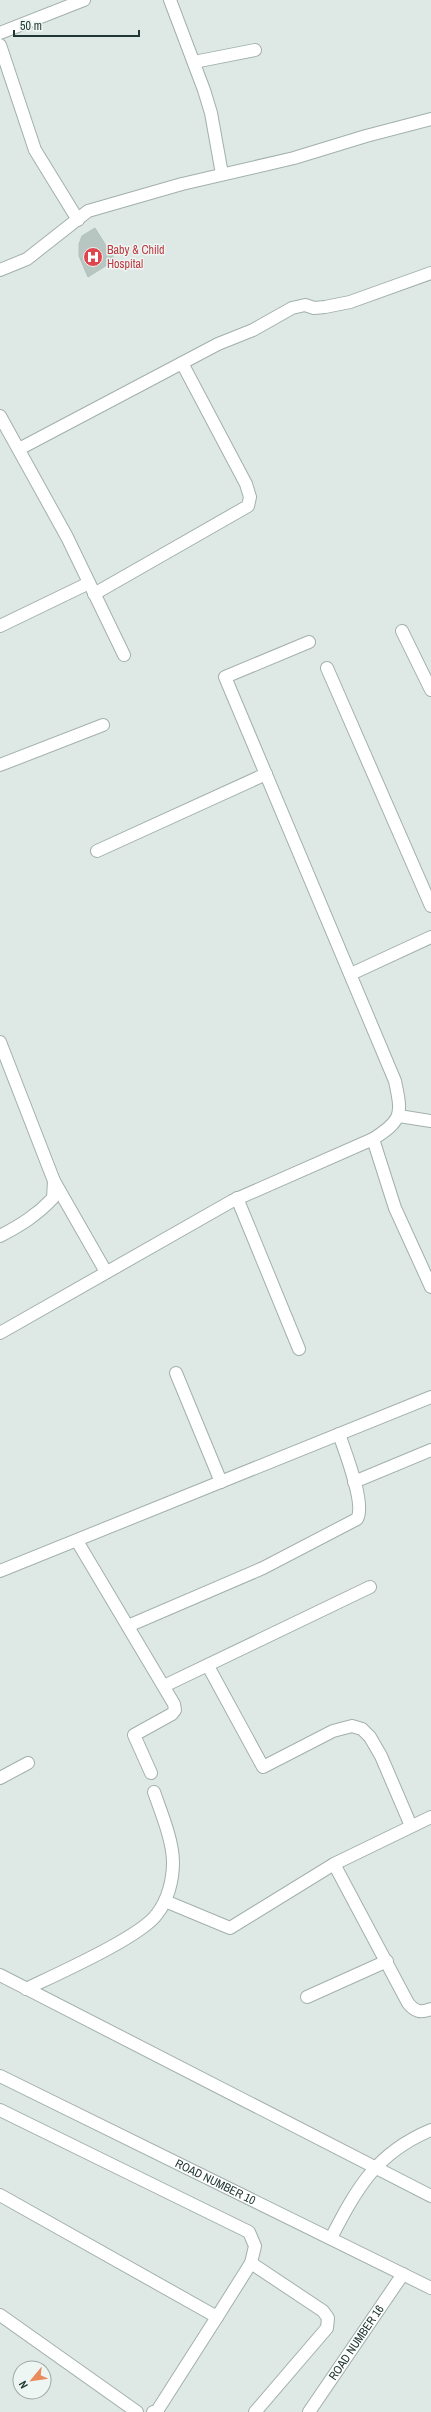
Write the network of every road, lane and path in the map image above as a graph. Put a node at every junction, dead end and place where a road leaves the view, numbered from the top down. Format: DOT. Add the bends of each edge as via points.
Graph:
graph roads {
  1 [pos="84,0"];
  2 [pos="170,0"];
  3 [pos="0,33"];
  4 [pos="0,45"];
  5 [pos="254,50"];
  6 [pos="194,62"];
  7 [pos="431,119"];
  8 [pos="222,174"];
  9 [pos="78,220"];
  10 [pos="0,270"];
  11 [pos="431,273"];
  12 [pos="182,363"];
  13 [pos="0,416"];
  14 [pos="19,449"];
  15 [pos="91,588"];
  16 [pos="0,626"];
  17 [pos="402,631"];
  18 [pos="310,642"];
  19 [pos="124,655"];
  20 [pos="327,668"];
  21 [pos="431,690"];
  22 [pos="103,725"];
  23 [pos="0,765"];
  24 [pos="266,774"];
  25 [pos="97,851"];
  26 [pos="431,906"];
  27 [pos="431,937"];
  28 [pos="351,974"];
  29 [pos="0,1042"];
  30 [pos="399,1116"];
  31 [pos="431,1121"];
  32 [pos="373,1139"];
  33 [pos="54,1181"];
  34 [pos="238,1198"];
  35 [pos="0,1236"];
  36 [pos="106,1272"];
  37 [pos="431,1287"];
  38 [pos="0,1333"];
  39 [pos="299,1349"];
  40 [pos="176,1373"];
  41 [pos="431,1397"];
  42 [pos="339,1434"];
  43 [pos="431,1450"];
  44 [pos="221,1482"];
  45 [pos="354,1482"];
  46 [pos="77,1541"];
  47 [pos="0,1571"];
  48 [pos="370,1587"];
  49 [pos="128,1626"];
  50 [pos="208,1666"];
  51 [pos="164,1686"];
  52 [pos="28,1763"];
  53 [pos="151,1773"];
  54 [pos="0,1778"];
  55 [pos="154,1792"];
  56 [pos="431,1816"];
  57 [pos="411,1826"];
  58 [pos="334,1864"];
  59 [pos="165,1901"];
  60 [pos="387,1961"];
  61 [pos="0,1976"];
  62 [pos="26,1989"];
  63 [pos="307,1997"];
  64 [pos="431,2009"];
  65 [pos="0,2076"];
  66 [pos="0,2110"];
  67 [pos="431,2130"];
  68 [pos="374,2168"];
  69 [pos="0,2196"];
  70 [pos="431,2196"];
  71 [pos="331,2238"];
  72 [pos="251,2263"];
  73 [pos="402,2274"];
  74 [pos="431,2288"];
  75 [pos="0,2315"];
  76 [pos="217,2316"];
  77 [pos="137,2412"];
  78 [pos="153,2412"];
  79 [pos="255,2412"];
  80 [pos="309,2412"];
  1 -- 3 [label="street"];
  2 -- 6 [label="street"];
  4 -- 9 [label="street" via="35,150"];
  5 -- 6 [label="street"];
  6 -- 8 [label="street" via="211,113"];
  7 -- 8 [label="street" via="287,160"];
  8 -- 9 [label="street" via="88,211"];
  9 -- 10 [label="street" via="26,259"];
  11 -- 12 [label="street" via="350,302 325,307 314,308 305,305 292,308 253,330 218,344"];
  12 -- 14 [label="street"];
  12 -- 15 [label="street" via="246,484 250,497 248,506"];
  13 -- 14 [label="street"];
  14 -- 15 [label="street"];
  15 -- 16 [label="street"];
  15 -- 19 [label="street"];
  17 -- 21 [label="street"];
  18 -- 24 [label="street" via="224,677"];
  20 -- 26 [label="street"];
  22 -- 23 [label="street"];
  24 -- 25 [label="street"];
  24 -- 28 [label="street"];
  27 -- 28 [label="street"];
  28 -- 30 [label="street" via="394,1081 399,1101"];
  29 -- 33 [label="street"];
  30 -- 31 [label="street"];
  30 -- 32 [label="street" via="389,1129"];
  32 -- 34 [label="street"];
  32 -- 37 [label="street" via="395,1208"];
  33 -- 35 [label="street" via="53,1198 41,1211 26,1223"];
  33 -- 36 [label="street"];
  34 -- 36 [label="street"];
  34 -- 39 [label="street"];
  36 -- 38 [label="street"];
  40 -- 44 [label="street"];
  41 -- 42 [label="street"];
  42 -- 44 [label="street"];
  42 -- 45 [label="street"];
  43 -- 45 [label="street"];
  44 -- 46 [label="street"];
  45 -- 49 [label="street" via="360,1514 351,1523 263,1568"];
  46 -- 47 [label="street"];
  46 -- 49 [label="street"];
  48 -- 50 [label="street"];
  49 -- 51 [label="street"];
  50 -- 51 [label="street"];
  50 -- 57 [label="street" via="263,1767 333,1731 352,1726 362,1729 370,1737 380,1756"];
  51 -- 53 [label="street" via="175,1710 134,1735"];
  52 -- 54 [label="street"];
  55 -- 59 [label="street" via="163,1817 173,1861 171,1882"];
  56 -- 57 [label="street"];
  57 -- 58 [label="street"];
  58 -- 59 [label="street" via="230,1928"];
  58 -- 60 [label="street"];
  59 -- 62 [label="street" via="157,1915 143,1927"];
  60 -- 63 [label="street"];
  60 -- 64 [label="street" via="412,2008 422,2012"];
  61 -- 62 [label="street"];
  62 -- 68 [label="street"];
  65 -- 71 [label="street, ROAD NUMBER 10"];
  66 -- 72 [label="street" via="249,2232 255,2246"];
  67 -- 68 [label="street" via="399,2146"];
  68 -- 70 [label="street"];
  68 -- 71 [label="street" via="355,2192"];
  69 -- 76 [label="street"];
  71 -- 73 [label="street, ROAD NUMBER 10"];
  72 -- 76 [label="street"];
  72 -- 79 [label="street" via="323,2311 328,2318 327,2328"];
  73 -- 74 [label="street, ROAD NUMBER 10"];
  73 -- 80 [label="street, ROAD NUMBER 16"];
  75 -- 77 [label="street"];
  76 -- 78 [label="street" via="157,2411"];
}
